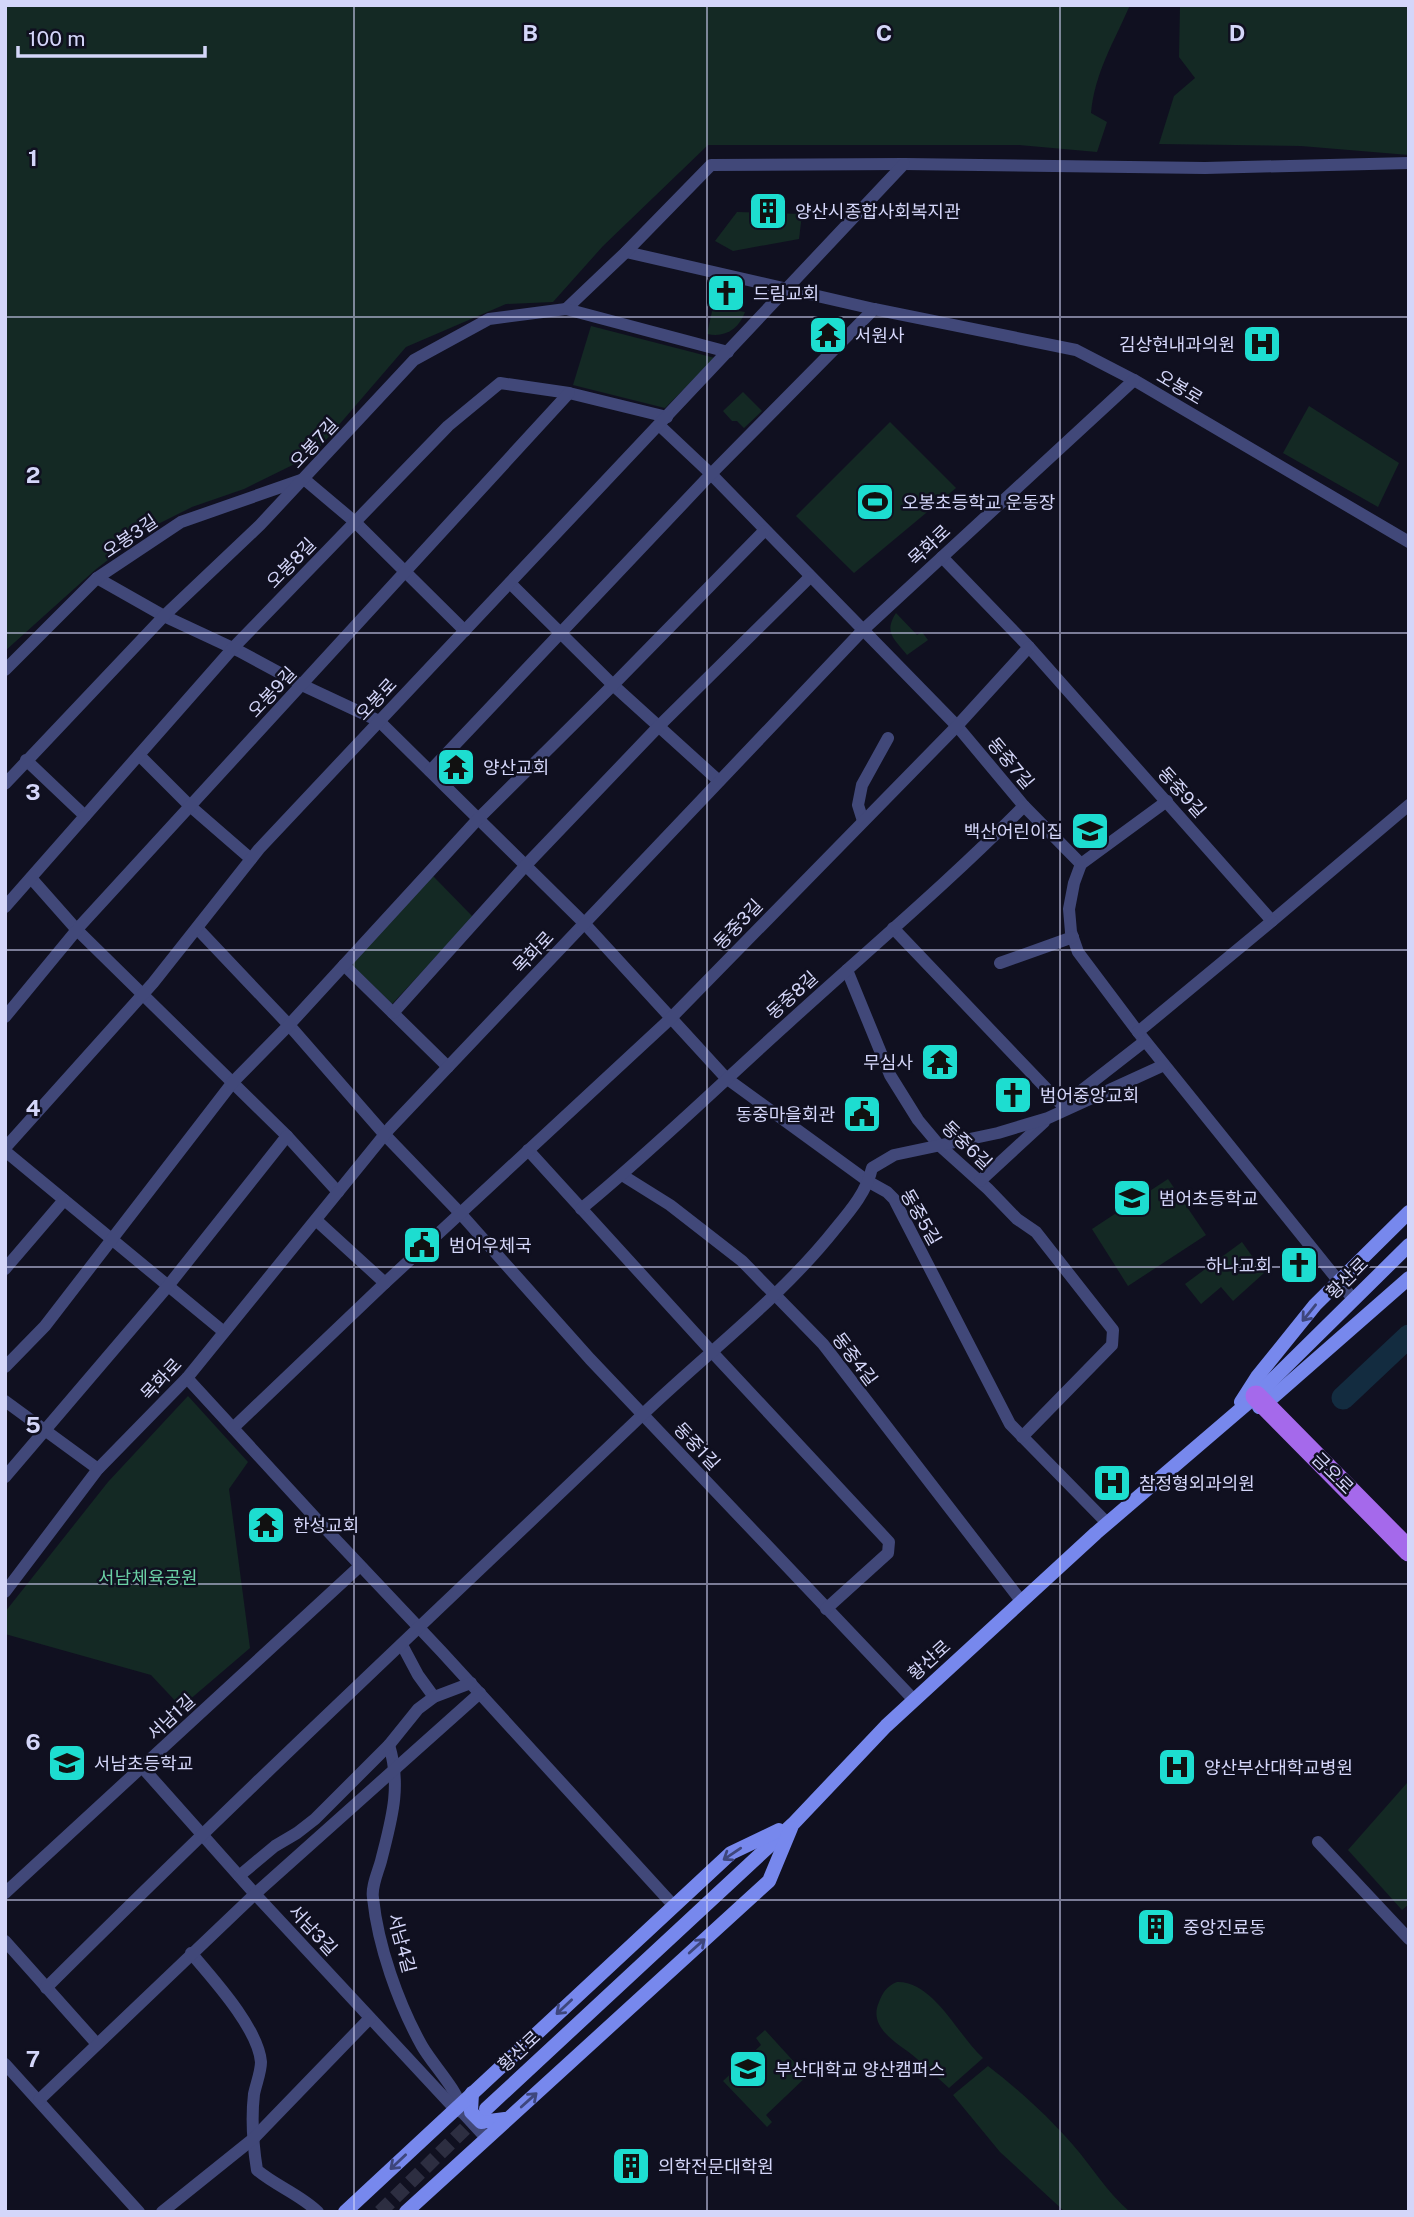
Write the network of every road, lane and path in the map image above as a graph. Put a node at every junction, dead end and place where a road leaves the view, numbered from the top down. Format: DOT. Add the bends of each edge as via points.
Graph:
graph roads {
  1 [pos="1409,163"];
  2 [pos="904,164"];
  3 [pos="626,252"];
  4 [pos="789,289"];
  5 [pos="566,309"];
  6 [pos="874,309"];
  7 [pos="728,352"];
  8 [pos="1134,380"];
  9 [pos="569,393"];
  10 [pos="663,421"];
  11 [pos="711,474"];
  12 [pos="304,479"];
  13 [pos="355,522"];
  14 [pos="764,531"];
  15 [pos="1409,542"];
  16 [pos="942,557"];
  17 [pos="405,573"];
  18 [pos="810,577"];
  19 [pos="97,578"];
  20 [pos="510,583"];
  21 [pos="164,616"];
  22 [pos="863,630"];
  23 [pos="465,631"];
  24 [pos="560,632"];
  25 [pos="233,648"];
  26 [pos="1029,648"];
  27 [pos="5,670"];
  28 [pos="302,685"];
  29 [pos="613,685"];
  30 [pos="379,722"];
  31 [pos="659,726"];
  32 [pos="957,726"];
  33 [pos="888,738"];
  34 [pos="139,755"];
  35 [pos="26,760"];
  36 [pos="430,771"];
  37 [pos="719,781"];
  38 [pos="5,784"];
  39 [pos="1167,801"];
  40 [pos="1409,805"];
  41 [pos="190,806"];
  42 [pos="1024,806"];
  43 [pos="85,816"];
  44 [pos="478,819"];
  45 [pos="863,821"];
  46 [pos="251,859"];
  47 [pos="1081,864"];
  48 [pos="526,865"];
  49 [pos="31,878"];
  50 [pos="5,907"];
  51 [pos="1272,921"];
  52 [pos="584,923"];
  53 [pos="197,928"];
  54 [pos="893,928"];
  55 [pos="77,930"];
  56 [pos="1073,937"];
  57 [pos="1000,963"];
  58 [pos="344,965"];
  59 [pos="847,970"];
  60 [pos="143,994"];
  61 [pos="393,1013"];
  62 [pos="5,1017"];
  63 [pos="670,1018"];
  64 [pos="289,1025"];
  65 [pos="1141,1036"];
  66 [pos="1164,1065"];
  67 [pos="448,1067"];
  68 [pos="726,1078"];
  69 [pos="233,1082"];
  70 [pos="1063,1107"];
  71 [pos="1048,1118"];
  72 [pos="385,1135"];
  73 [pos="287,1136"];
  74 [pos="939,1145"];
  75 [pos="5,1149"];
  76 [pos="528,1150"];
  77 [pos="622,1175"];
  78 [pos="980,1181"];
  79 [pos="869,1182"];
  80 [pos="338,1192"];
  81 [pos="64,1200"];
  82 [pos="581,1209"];
  83 [pos="1409,1212"];
  84 [pos="460,1213"];
  85 [pos="316,1220"];
  86 [pos="111,1240"];
  87 [pos="1408,1244"];
  88 [pos="5,1269"];
  89 [pos="1409,1278"];
  90 [pos="1340,1282"];
  91 [pos="385,1283"];
  92 [pos="168,1286"];
  93 [pos="774,1294"];
  94 [pos="1353,1299"];
  95 [pos="224,1332"];
  96 [pos="712,1352"];
  97 [pos="5,1367"];
  98 [pos="187,1378"];
  99 [pos="1260,1400"];
  100 [pos="5,1401"];
  101 [pos="642,1414"];
  102 [pos="1231,1416"];
  103 [pos="233,1428"];
  104 [pos="44,1430"];
  105 [pos="1022,1437"];
  106 [pos="98,1469"];
  107 [pos="5,1477"];
  108 [pos="1107,1523"];
  109 [pos="1409,1550"];
  110 [pos="360,1566"];
  111 [pos="5,1592"];
  112 [pos="1021,1602"];
  113 [pos="826,1609"];
  114 [pos="420,1628"];
  115 [pos="402,1645"];
  116 [pos="471,1683"];
  117 [pos="480,1693"];
  118 [pos="434,1697"];
  119 [pos="914,1700"];
  120 [pos="389,1745"];
  121 [pos="142,1767"];
  122 [pos="396,1768"];
  123 [pos="793,1824"];
  124 [pos="201,1833"];
  125 [pos="1318,1842"];
  126 [pos="239,1876"];
  127 [pos="5,1893"];
  128 [pos="255,1894"];
  129 [pos="674,1906"];
  130 [pos="1409,1939"];
  131 [pos="5,1941"];
  132 [pos="191,1953"];
  133 [pos="46,1988"];
  134 [pos="370,2018"];
  135 [pos="97,2044"];
  136 [pos="5,2064"];
  137 [pos="472,2093"];
  138 [pos="39,2100"];
  139 [pos="459,2108"];
  140 [pos="486,2109"];
  141 [pos="509,2118"];
  142 [pos="486,2138"];
  143 [pos="253,2139"];
  144 [pos="139,2212"];
  145 [pos="162,2212"];
  146 [pos="318,2212"];
  147 [pos="345,2212"];
  148 [pos="406,2212"];
  1 -- 2 [label="street" via="1205,168"];
  2 -- 3 [label="street" via="711,165"];
  2 -- 4 [label="street, 오봉로"];
  3 -- 4 [label="street"];
  3 -- 5 [label="street"];
  4 -- 6 [label="street, 오봉로"];
  4 -- 7 [label="street, 오봉로"];
  5 -- 7 [label="street, 오봉7길"];
  5 -- 12 [label="street, 오봉7길" via="489,319 414,359"];
  6 -- 8 [label="street, 오봉로" via="1076,350"];
  6 -- 11 [label="street"];
  7 -- 10 [label="street, 오봉로"];
  8 -- 15 [label="street, 오봉로"];
  8 -- 16 [label="street, 목화로"];
  9 -- 10 [label="street, 오봉8길"];
  9 -- 13 [label="street, 오봉8길" via="500,383 448,426"];
  9 -- 17 [label="street, 오봉9길"];
  10 -- 11 [label="street, 동중7길"];
  10 -- 20 [label="street, 오봉로"];
  11 -- 14 [label="street, 동중7길"];
  11 -- 24 [label="street"];
  12 -- 13 [label="street"];
  12 -- 19 [label="street, 오봉3길" via="181,522"];
  12 -- 21 [label="street, 오봉7길"];
  13 -- 17 [label="street"];
  13 -- 25 [label="street, 오봉8길"];
  14 -- 18 [label="street, 동중7길"];
  14 -- 29 [label="street"];
  16 -- 22 [label="street, 목화로"];
  16 -- 26 [label="street, 동중9길"];
  17 -- 23 [label="street"];
  17 -- 28 [label="street, 오봉9길"];
  18 -- 22 [label="street, 동중7길"];
  18 -- 31 [label="street"];
  19 -- 21 [label="street, 동중5길"];
  19 -- 27 [label="street, 오봉3길"];
  20 -- 23 [label="street, 오봉로"];
  20 -- 24 [label="street"];
  21 -- 25 [label="street, 동중5길"];
  21 -- 35 [label="street, 오봉7길"];
  22 -- 32 [label="street, 동중7길"];
  22 -- 37 [label="street, 목화로"];
  23 -- 30 [label="street, 오봉로"];
  24 -- 29 [label="street"];
  24 -- 36 [label="street"];
  25 -- 28 [label="street, 동중5길"];
  25 -- 34 [label="street, 오봉8길"];
  26 -- 32 [label="street, 동중3길"];
  26 -- 39 [label="street, 동중9길"];
  28 -- 30 [label="street, 동중5길"];
  28 -- 41 [label="street, 오봉9길"];
  29 -- 31 [label="street"];
  29 -- 44 [label="street"];
  30 -- 36 [label="street, 동중5길"];
  30 -- 46 [label="street, 오봉로"];
  31 -- 37 [label="street"];
  31 -- 48 [label="street"];
  32 -- 42 [label="street, 동중7길"];
  32 -- 45 [label="street, 동중3길"];
  33 -- 45 [label="street" via="862,785 858,805"];
  34 -- 41 [label="street"];
  34 -- 43 [label="street, 오봉8길"];
  35 -- 38 [label="street, 오봉7길"];
  35 -- 43 [label="street"];
  36 -- 44 [label="street, 동중5길"];
  37 -- 52 [label="street, 목화로"];
  39 -- 47 [label="street"];
  39 -- 51 [label="street, 동중9길"];
  40 -- 51 [label="street"];
  41 -- 46 [label="street"];
  41 -- 55 [label="street, 오봉9길"];
  42 -- 47 [label="street, 동중7길"];
  42 -- 54 [label="street, 동중8길"];
  43 -- 49 [label="street, 오봉8길"];
  44 -- 48 [label="street, 동중5길"];
  44 -- 58 [label="street"];
  45 -- 63 [label="street, 동중3길"];
  46 -- 53 [label="street, 오봉로"];
  47 -- 56 [label="street" via="1069,909"];
  48 -- 52 [label="street, 동중5길"];
  48 -- 61 [label="street"];
  49 -- 50 [label="street, 오봉8길"];
  49 -- 55 [label="street"];
  51 -- 65 [label="street"];
  52 -- 63 [label="street, 동중5길"];
  52 -- 67 [label="street, 목화로"];
  53 -- 60 [label="street, 오봉로"];
  53 -- 64 [label="street, 동중1길"];
  54 -- 59 [label="street, 동중8길"];
  54 -- 70 [label="street"];
  55 -- 60 [label="street"];
  55 -- 62 [label="street, 오봉9길"];
  56 -- 57 [label="street"];
  56 -- 65 [label="street" via="1078,952"];
  58 -- 61 [label="street"];
  58 -- 64 [label="street"];
  59 -- 68 [label="street, 동중8길"];
  59 -- 74 [label="street, 동중6길" via="890,1074"];
  60 -- 69 [label="street"];
  60 -- 75 [label="street, 오봉로"];
  61 -- 67 [label="street"];
  63 -- 68 [label="street, 동중5길"];
  63 -- 76 [label="street, 동중3길"];
  64 -- 69 [label="street"];
  64 -- 72 [label="street, 동중1길"];
  65 -- 66 [label="street"];
  65 -- 70 [label="street"];
  66 -- 70 [label="street"];
  66 -- 90 [label="street"];
  67 -- 72 [label="street, 목화로"];
  68 -- 77 [label="street, 동중8길"];
  68 -- 79 [label="street, 동중5길"];
  69 -- 73 [label="street"];
  69 -- 86 [label="street"];
  70 -- 71 [label="street"];
  71 -- 74 [label="street"];
  71 -- 78 [label="street"];
  72 -- 80 [label="street, 목화로"];
  72 -- 84 [label="street, 동중1길"];
  73 -- 80 [label="street"];
  73 -- 92 [label="street"];
  74 -- 78 [label="street, 동중6길"];
  74 -- 79 [label="street" via="894,1155 872,1168"];
  75 -- 81 [label="street"];
  76 -- 82 [label="street"];
  76 -- 84 [label="street, 동중3길"];
  77 -- 82 [label="street, 동중8길"];
  77 -- 93 [label="street, 동중4길" via="712,1236"];
  78 -- 105 [label="street, 동중6길" via="1017,1219 1036,1231 1113,1330 1112,1345"];
  79 -- 93 [label="street" via="818,1250"];
  79 -- 105 [label="street, 동중5길" via="894,1199 1010,1424"];
  80 -- 85 [label="street, 목화로"];
  81 -- 86 [label="street"];
  81 -- 88 [label="street"];
  82 -- 96 [label="street"];
  83 -- 90 [label="main road"];
  84 -- 91 [label="street"];
  84 -- 101 [label="street, 동중1길"];
  85 -- 91 [label="street"];
  85 -- 95 [label="street, 목화로"];
  86 -- 92 [label="street"];
  86 -- 97 [label="street" via="45,1325"];
  87 -- 94 [label="main road, 황산로"];
  89 -- 99 [label="main road"];
  90 -- 94 [label="street"];
  90 -- 102 [label="main road, one-way" via="1298,1325"];
  91 -- 103 [label="street"];
  92 -- 95 [label="street"];
  92 -- 104 [label="street"];
  93 -- 96 [label="street"];
  93 -- 112 [label="street, 동중4길" via="823,1344"];
  94 -- 99 [label="main road, 황산로"];
  95 -- 98 [label="street, 목화로"];
  96 -- 101 [label="street"];
  96 -- 113 [label="street" via="889,1542 888,1553"];
  98 -- 103 [label="street"];
  98 -- 106 [label="street, 목화로"];
  99 -- 102 [label="main road, 황산로"];
  99 -- 109 [label="main road, 금오로"];
  100 -- 104 [label="street"];
  101 -- 113 [label="street, 동중1길"];
  101 -- 114 [label="street"];
  102 -- 108 [label="main road, 황산로"];
  103 -- 110 [label="street"];
  104 -- 106 [label="street"];
  104 -- 107 [label="street"];
  105 -- 108 [label="street, 동중5길"];
  106 -- 111 [label="street, 목화로"];
  108 -- 112 [label="main road, 황산로"];
  110 -- 114 [label="street"];
  110 -- 121 [label="street, 서남1길"];
  112 -- 119 [label="main road, 황산로"];
  113 -- 119 [label="street, 동중1길"];
  114 -- 115 [label="street"];
  114 -- 116 [label="street"];
  115 -- 118 [label="street"];
  115 -- 124 [label="street"];
  116 -- 117 [label="street"];
  116 -- 118 [label="street"];
  117 -- 122 [label="street"];
  117 -- 129 [label="street"];
  118 -- 120 [label="street"];
  119 -- 123 [label="main road, 황산로"];
  120 -- 122 [label="street"];
  120 -- 126 [label="street" via="315,1819"];
  121 -- 124 [label="street, 서남3길"];
  121 -- 127 [label="street, 서남1길"];
  122 -- 128 [label="street"];
  122 -- 139 [label="street, 서남4길" via="396,1791 372,1895 399,2000"];
  123 -- 129 [label="main road, one-way" via="731,1853"];
  123 -- 140 [label="main road, 황산로"];
  141 -- 123 [label="main road, one-way" via="769,1881"];
  124 -- 126 [label="street, 서남3길"];
  124 -- 133 [label="street"];
  125 -- 130 [label="street"];
  126 -- 128 [label="street, 서남3길"];
  128 -- 132 [label="street"];
  128 -- 134 [label="street, 서남3길"];
  129 -- 137 [label="main road, one-way"];
  131 -- 133 [label="street"];
  132 -- 135 [label="street"];
  132 -- 143 [label="street" via="252,2035 261,2062 254,2095"];
  133 -- 135 [label="street"];
  134 -- 139 [label="street, 서남3길"];
  134 -- 143 [label="street"];
  135 -- 138 [label="street"];
  136 -- 138 [label="street"];
  137 -- 139 [label="main road"];
  137 -- 141 [label="main road" via="471,2112 481,2122"];
  138 -- 144 [label="street"];
  139 -- 142 [label="street"];
  139 -- 147 [label="main road, one-way"];
  141 -- 142 [label="main road"];
  142 -- 148 [label="main road"];
  143 -- 145 [label="street"];
  143 -- 146 [label="street" via="257,2170"];
}
